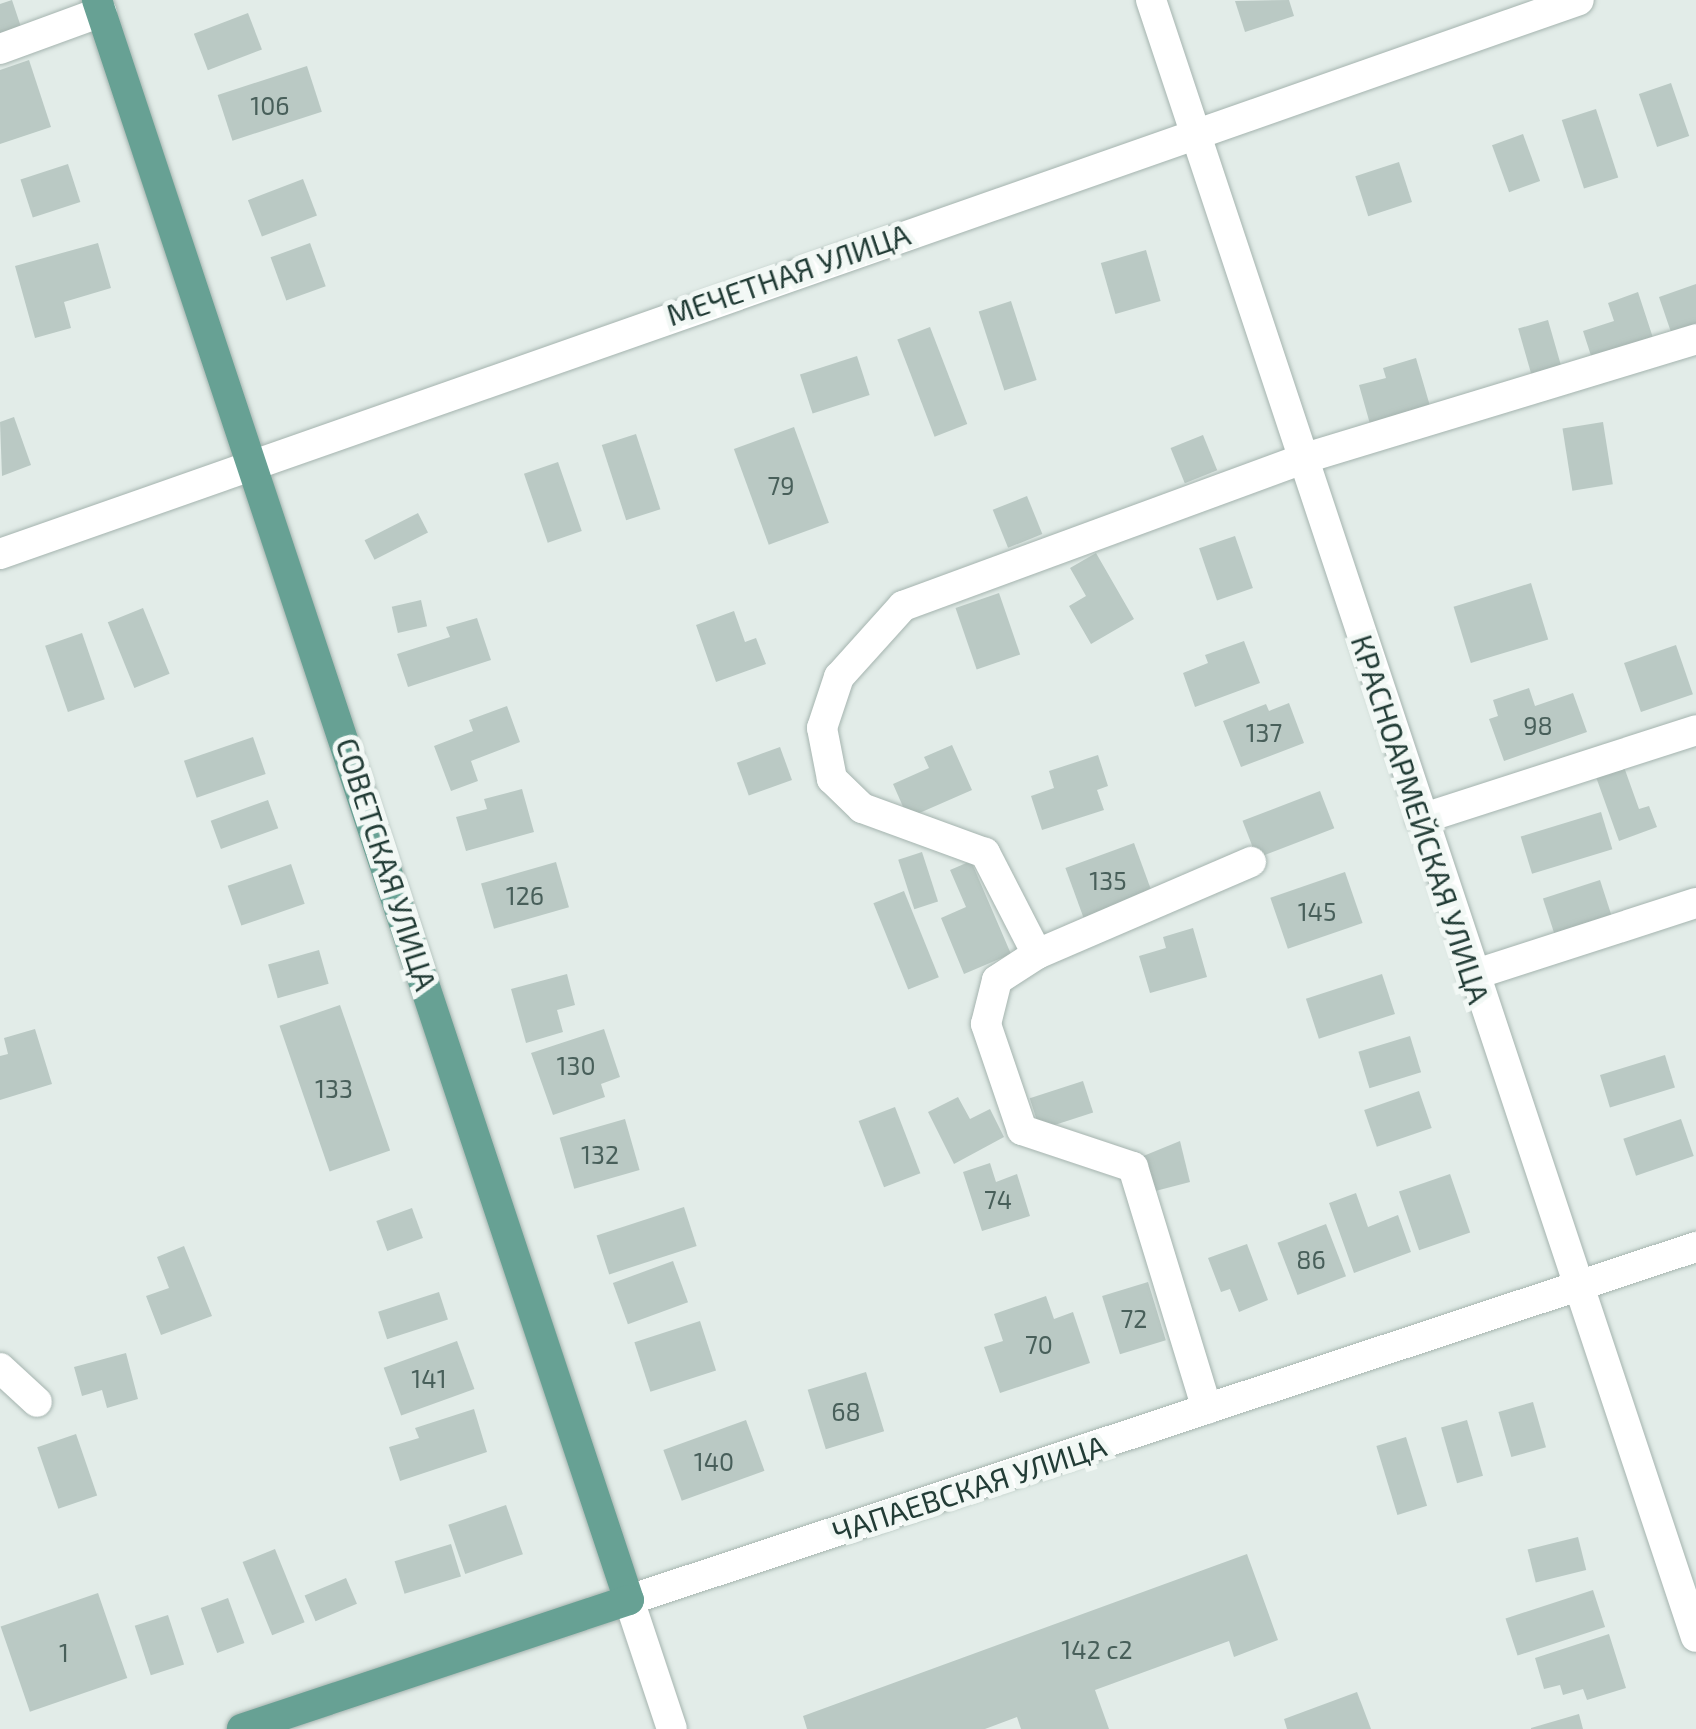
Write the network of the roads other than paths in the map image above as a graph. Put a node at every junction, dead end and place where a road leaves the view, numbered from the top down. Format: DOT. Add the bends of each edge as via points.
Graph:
graph roads {
  1 [pos="1151,0"];
  2 [pos="1579,0"];
  3 [pos="99,6"];
  4 [pos="0,48"];
  5 [pos="1195,132"];
  6 [pos="1696,339"];
  7 [pos="1302,459"];
  8 [pos="254,461"];
  9 [pos="0,554"];
  10 [pos="1696,730"];
  11 [pos="1421,819"];
  12 [pos="1250,862"];
  13 [pos="1696,903"];
  14 [pos="1037,954"];
  15 [pos="1472,976"];
  16 [pos="1696,1248"];
  17 [pos="1578,1286"];
  18 [pos="0,1368"];
  19 [pos="38,1402"];
  20 [pos="1207,1409"];
  21 [pos="630,1600"];
  22 [pos="1696,1637"];
  23 [pos="242,1729"];
  24 [pos="672,1729"];
  1 -- 5 [label="street, КРАСНОАРМЕЙСКАЯ УЛИЦА"];
  2 -- 5 [label="street, МЕЧЕТНАЯ УЛИЦА"];
  3 -- 4 [label="street"];
  3 -- 8 [label="main road, СОВЕТСКАЯ УЛИЦА"];
  5 -- 7 [label="street, КРАСНОАРМЕЙСКАЯ УЛИЦА"];
  5 -- 8 [label="street, МЕЧЕТНАЯ УЛИЦА"];
  6 -- 7 [label="street"];
  7 -- 11 [label="street, КРАСНОАРМЕЙСКАЯ УЛИЦА"];
  7 -- 14 [label="street" via="903,606 839,677 822,728 832,779 862,808 985,853"];
  8 -- 9 [label="street, МЕЧЕТНАЯ УЛИЦА"];
  8 -- 21 [label="main road, СОВЕТСКАЯ УЛИЦА"];
  10 -- 11 [label="street"];
  11 -- 15 [label="street, КРАСНОАРМЕЙСКАЯ УЛИЦА"];
  12 -- 14 [label="street"];
  13 -- 15 [label="street"];
  14 -- 20 [label="street" via="998,980 986,1024 1022,1130 1133,1167"];
  15 -- 17 [label="street, КРАСНОАРМЕЙСКАЯ УЛИЦА"];
  16 -- 17 [label="street, ЧАПАЕВСКАЯ УЛИЦА"];
  17 -- 20 [label="street, ЧАПАЕВСКАЯ УЛИЦА"];
  17 -- 22 [label="street, КРАСНОАРМЕЙСКАЯ УЛИЦА"];
  18 -- 19 [label="street"];
  20 -- 21 [label="street, ЧАПАЕВСКАЯ УЛИЦА"];
  21 -- 23 [label="main road, ЧАПАЕВСКАЯ УЛИЦА"];
  21 -- 24 [label="street, СОВЕТСКАЯ УЛИЦА"];
}
